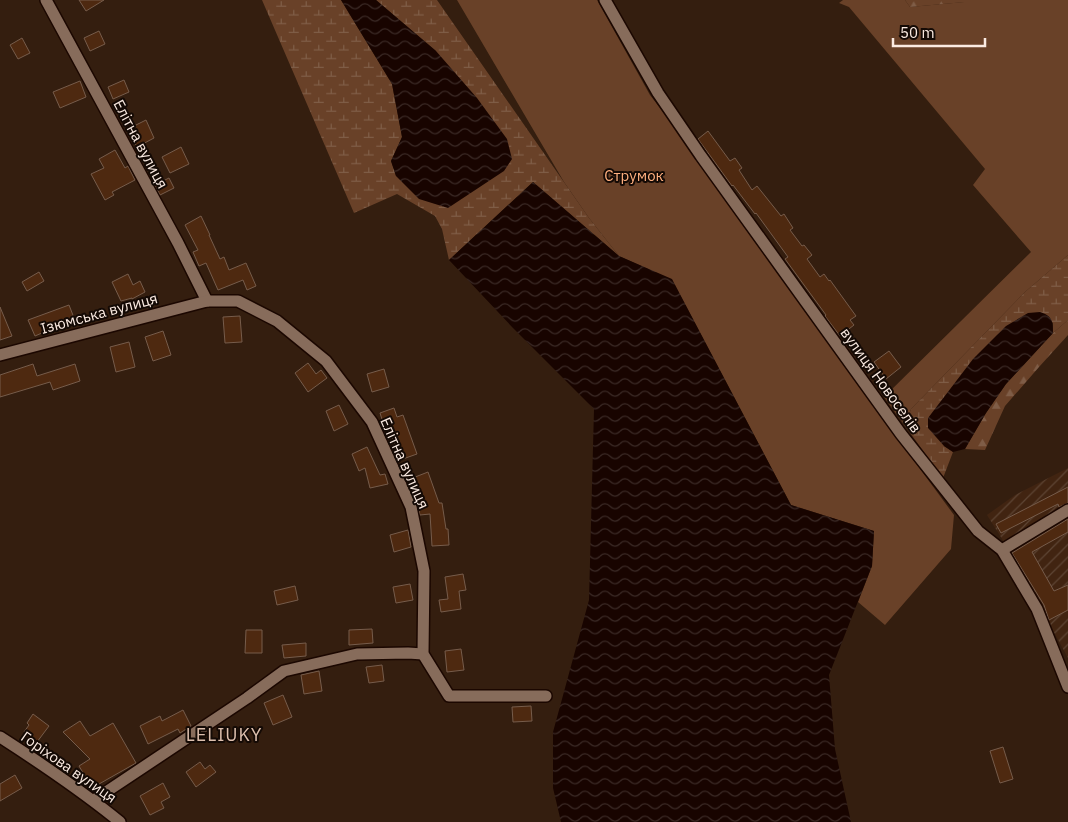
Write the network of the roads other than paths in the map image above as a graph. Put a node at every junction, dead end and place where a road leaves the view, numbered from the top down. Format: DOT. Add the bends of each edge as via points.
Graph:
graph roads {
  1 [pos="46,0"];
  2 [pos="605,0"];
  3 [pos="207,301"];
  4 [pos="0,355"];
  5 [pos="1068,510"];
  6 [pos="1002,550"];
  7 [pos="423,654"];
  8 [pos="1068,687"];
  9 [pos="546,696"];
  10 [pos="0,738"];
  11 [pos="94,800"];
  12 [pos="120,822"];
  1 -- 3 [label="street, Елітна вулиця"];
  2 -- 6 [label="street, вулиця Новоселів" via="658,93 901,434 978,531"];
  3 -- 4 [label="street, Ізюмська вулиця"];
  3 -- 7 [label="street, Елітна вулиця" via="238,301 278,321 326,361 372,422 411,507 424,571"];
  5 -- 6 [label="street"];
  6 -- 8 [label="street, вулиця Новоселів" via="1038,609"];
  7 -- 9 [label="street" via="449,696"];
  7 -- 11 [label="street" via="357,654 284,671"];
  10 -- 11 [label="street, Горіхова вулиця"];
  11 -- 12 [label="street, Горіхова вулиця"];
}
